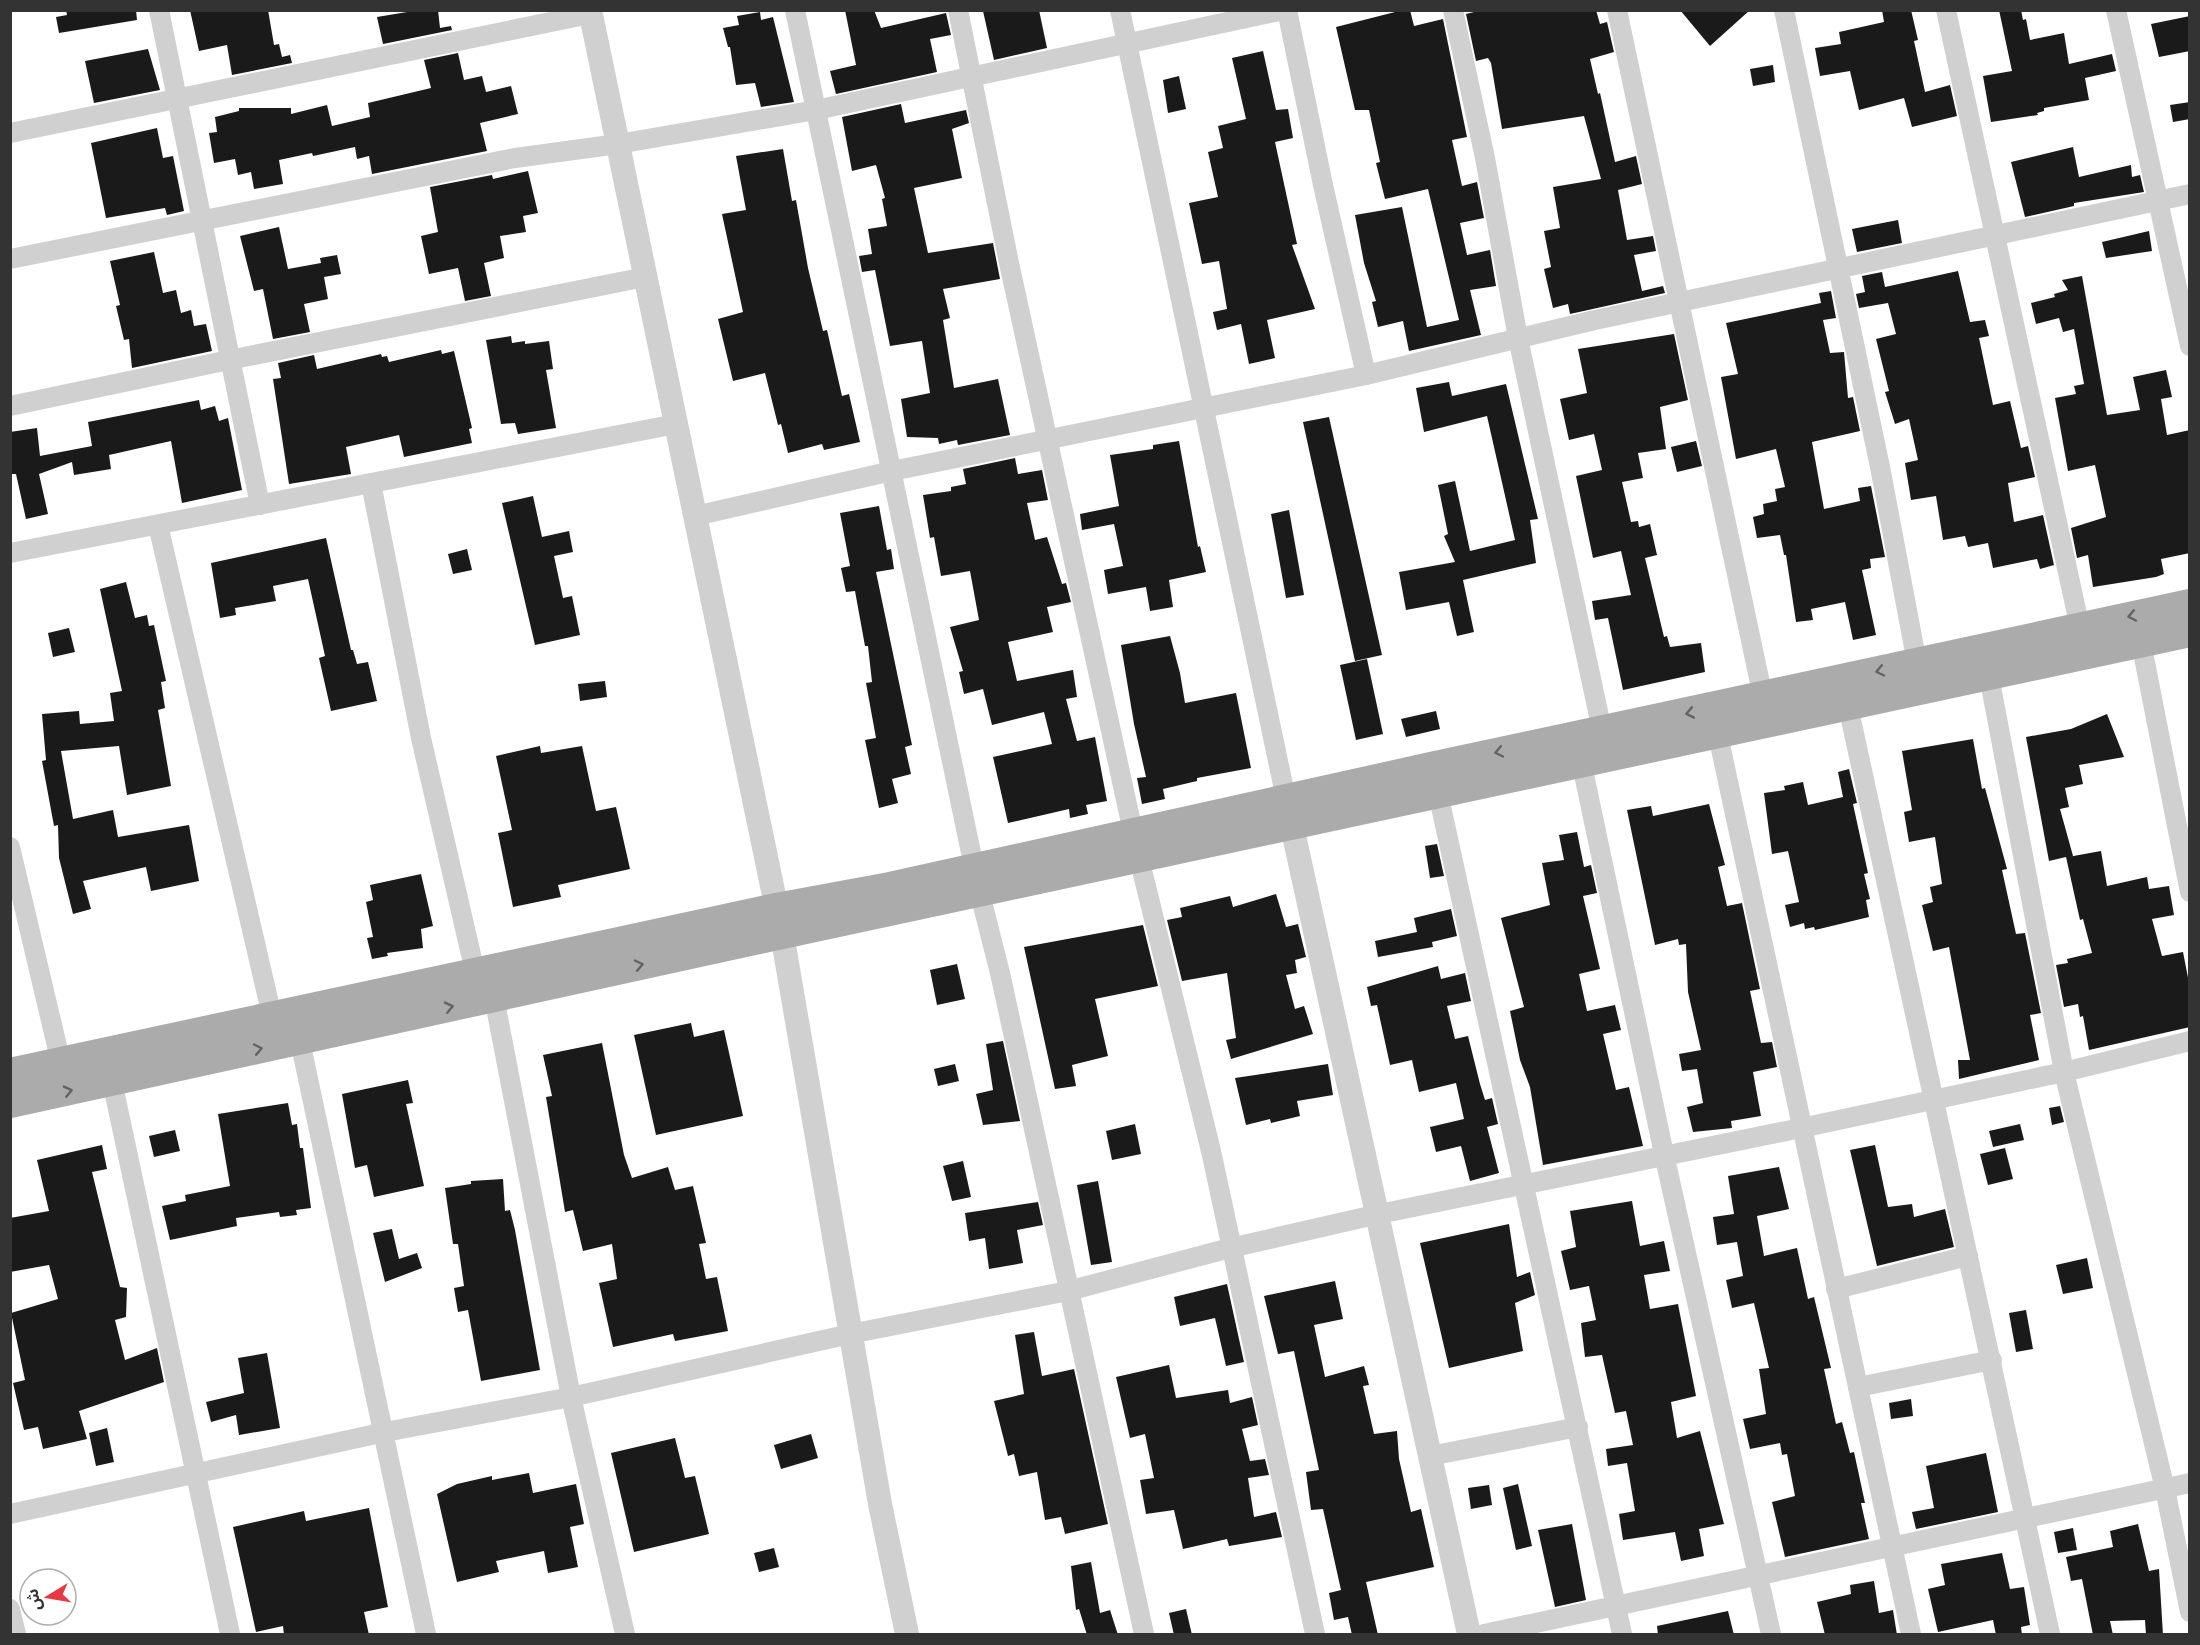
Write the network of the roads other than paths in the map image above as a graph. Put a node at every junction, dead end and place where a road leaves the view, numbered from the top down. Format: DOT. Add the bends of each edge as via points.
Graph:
graph roads {
  1 [pos="159,10"];
  2 [pos="795,10"];
  3 [pos="958,10"];
  4 [pos="1120,10"];
  5 [pos="1286,10"];
  6 [pos="1453,10"];
  7 [pos="1617,10"];
  8 [pos="1784,10"];
  9 [pos="1946,10"];
  10 [pos="2116,10"];
  11 [pos="590,12"];
  12 [pos="1127,45"];
  13 [pos="972,79"];
  14 [pos="178,97"];
  15 [pos="816,110"];
  16 [pos="10,133"];
  17 [pos="618,144"];
  18 [pos="2190,194"];
  19 [pos="2159,201"];
  20 [pos="204,220"];
  21 [pos="1995,236"];
  22 [pos="10,259"];
  23 [pos="1837,270"];
  24 [pos="645,277"];
  25 [pos="1677,303"];
  26 [pos="1518,338"];
  27 [pos="2190,346"];
  28 [pos="229,360"];
  29 [pos="1366,375"];
  30 [pos="10,406"];
  31 [pos="1205,407"];
  32 [pos="676,424"];
  33 [pos="1047,440"];
  34 [pos="892,471"];
  35 [pos="371,483"];
  36 [pos="260,505"];
  37 [pos="695,516"];
  38 [pos="158,525"];
  39 [pos="10,553"];
  40 [pos="2190,604"];
  41 [pos="2079,628"];
  42 [pos="2190,632"];
  43 [pos="2141,642"];
  44 [pos="1917,663"];
  45 [pos="1989,676"];
  46 [pos="1763,697"];
  47 [pos="1848,706"];
  48 [pos="1602,730"];
  49 [pos="1718,735"];
  50 [pos="1582,765"];
  51 [pos="1438,793"];
  52 [pos="1289,812"];
  53 [pos="1136,845"];
  54 [pos="10,847"];
  55 [pos="977,880"];
  56 [pos="2190,892"];
  57 [pos="779,921"];
  58 [pos="475,972"];
  59 [pos="494,996"];
  60 [pos="272,1016"];
  61 [pos="300,1041"];
  62 [pos="2190,1041"];
  63 [pos="61,1063"];
  64 [pos="2064,1072"];
  65 [pos="10,1073"];
  66 [pos="112,1081"];
  67 [pos="1934,1099"];
  68 [pos="10,1103"];
  69 [pos="1801,1128"];
  70 [pos="1664,1154"];
  71 [pos="1524,1186"];
  72 [pos="1379,1214"];
  73 [pos="1230,1248"];
  74 [pos="1968,1256"];
  75 [pos="1836,1289"];
  76 [pos="1068,1292"];
  77 [pos="850,1334"];
  78 [pos="1992,1360"];
  79 [pos="1858,1387"];
  80 [pos="571,1397"];
  81 [pos="1578,1427"];
  82 [pos="385,1432"];
  83 [pos="1430,1456"];
  84 [pos="196,1475"];
  85 [pos="2190,1483"];
  86 [pos="2165,1489"];
  87 [pos="10,1514"];
  88 [pos="2025,1518"];
  89 [pos="1893,1546"];
  90 [pos="1758,1576"];
  91 [pos="1616,1608"];
  92 [pos="10,1609"];
  93 [pos="2190,1612"];
  94 [pos="16,1635"];
  95 [pos="230,1635"];
  96 [pos="426,1635"];
  97 [pos="625,1635"];
  98 [pos="907,1635"];
  99 [pos="1144,1635"];
  100 [pos="1315,1635"];
  101 [pos="1469,1635"];
  102 [pos="1484,1635"];
  103 [pos="1622,1635"];
  104 [pos="1771,1635"];
  105 [pos="1911,1635"];
  106 [pos="2050,1635"];
  1 -- 14 [label="street"];
  2 -- 15 [label="street"];
  3 -- 13 [label="street"];
  4 -- 12 [label="street"];
  5 -- 12 [label="street"];
  5 -- 29 [label="street"];
  6 -- 26 [label="street"];
  7 -- 25 [label="street"];
  8 -- 23 [label="street"];
  9 -- 21 [label="street"];
  10 -- 19 [label="street"];
  11 -- 14 [label="street"];
  11 -- 17 [label="street"];
  12 -- 13 [label="street"];
  12 -- 31 [label="street"];
  13 -- 15 [label="street"];
  13 -- 33 [label="street"];
  14 -- 16 [label="street"];
  14 -- 20 [label="street"];
  15 -- 17 [label="street"];
  15 -- 34 [label="street"];
  17 -- 20 [label="street" via="515,158"];
  17 -- 24 [label="street"];
  18 -- 19 [label="street"];
  19 -- 21 [label="street"];
  19 -- 27 [label="street"];
  20 -- 22 [label="street"];
  20 -- 28 [label="street"];
  21 -- 23 [label="street"];
  21 -- 41 [label="street"];
  23 -- 25 [label="street"];
  23 -- 44 [label="street"];
  24 -- 28 [label="street"];
  24 -- 32 [label="street"];
  25 -- 26 [label="street"];
  25 -- 46 [label="street"];
  26 -- 29 [label="street"];
  26 -- 48 [label="street"];
  28 -- 30 [label="street"];
  28 -- 36 [label="street"];
  29 -- 31 [label="street"];
  31 -- 33 [label="street"];
  31 -- 52 [label="street"];
  32 -- 35 [label="street"];
  32 -- 37 [label="street"];
  33 -- 34 [label="street"];
  33 -- 53 [label="street"];
  34 -- 37 [label="street"];
  34 -- 55 [label="street"];
  35 -- 36 [label="street"];
  35 -- 58 [label="street" via="421,738"];
  36 -- 38 [label="street"];
  37 -- 57 [label="street"];
  38 -- 39 [label="street"];
  38 -- 60 [label="street"];
  40 -- 41 [label="main road, one-way"];
  41 -- 44 [label="main road"];
  42 -- 43 [label="main road"];
  43 -- 45 [label="main road"];
  43 -- 56 [label="street"];
  44 -- 46 [label="main road, one-way"];
  45 -- 47 [label="main road"];
  45 -- 64 [label="street"];
  46 -- 48 [label="main road, one-way"];
  47 -- 49 [label="main road"];
  47 -- 67 [label="street"];
  48 -- 52 [label="main road, one-way"];
  49 -- 50 [label="main road"];
  49 -- 69 [label="street"];
  50 -- 51 [label="main road"];
  50 -- 70 [label="street"];
  51 -- 52 [label="main road"];
  51 -- 71 [label="street"];
  52 -- 53 [label="main road"];
  52 -- 72 [label="street"];
  53 -- 55 [label="main road"];
  53 -- 73 [label="street" via="1211,1150"];
  54 -- 63 [label="street"];
  55 -- 57 [label="main road"];
  55 -- 76 [label="street"];
  57 -- 58 [label="main road"];
  59 -- 57 [label="main road, one-way"];
  57 -- 77 [label="street"];
  58 -- 60 [label="main road"];
  61 -- 59 [label="main road, one-way"];
  59 -- 80 [label="street"];
  60 -- 63 [label="main road"];
  66 -- 61 [label="main road, one-way"];
  61 -- 82 [label="street"];
  62 -- 64 [label="street"];
  63 -- 65 [label="main road"];
  64 -- 67 [label="street"];
  64 -- 86 [label="street"];
  68 -- 66 [label="main road, one-way"];
  66 -- 84 [label="street"];
  67 -- 69 [label="street"];
  67 -- 74 [label="street"];
  69 -- 70 [label="street"];
  69 -- 75 [label="street"];
  70 -- 71 [label="street"];
  70 -- 90 [label="street"];
  71 -- 72 [label="street"];
  71 -- 81 [label="street"];
  72 -- 73 [label="street"];
  72 -- 83 [label="street"];
  73 -- 76 [label="street"];
  73 -- 100 [label="street"];
  74 -- 75 [label="street"];
  74 -- 78 [label="street"];
  75 -- 79 [label="street"];
  76 -- 77 [label="street"];
  76 -- 99 [label="street"];
  77 -- 80 [label="street"];
  77 -- 98 [label="street" via="879,1504"];
  78 -- 79 [label="street"];
  78 -- 88 [label="street"];
  79 -- 89 [label="street"];
  80 -- 82 [label="street"];
  80 -- 97 [label="street"];
  81 -- 83 [label="street"];
  81 -- 91 [label="street"];
  82 -- 84 [label="street"];
  82 -- 96 [label="street"];
  83 -- 101 [label="street"];
  84 -- 87 [label="street"];
  84 -- 95 [label="street"];
  85 -- 86 [label="street"];
  86 -- 88 [label="street"];
  86 -- 93 [label="street"];
  88 -- 89 [label="street"];
  88 -- 106 [label="street"];
  89 -- 90 [label="street"];
  89 -- 105 [label="street"];
  90 -- 91 [label="street"];
  90 -- 104 [label="street"];
  91 -- 102 [label="street"];
  91 -- 103 [label="street"];
  92 -- 94 [label="street"];
}
